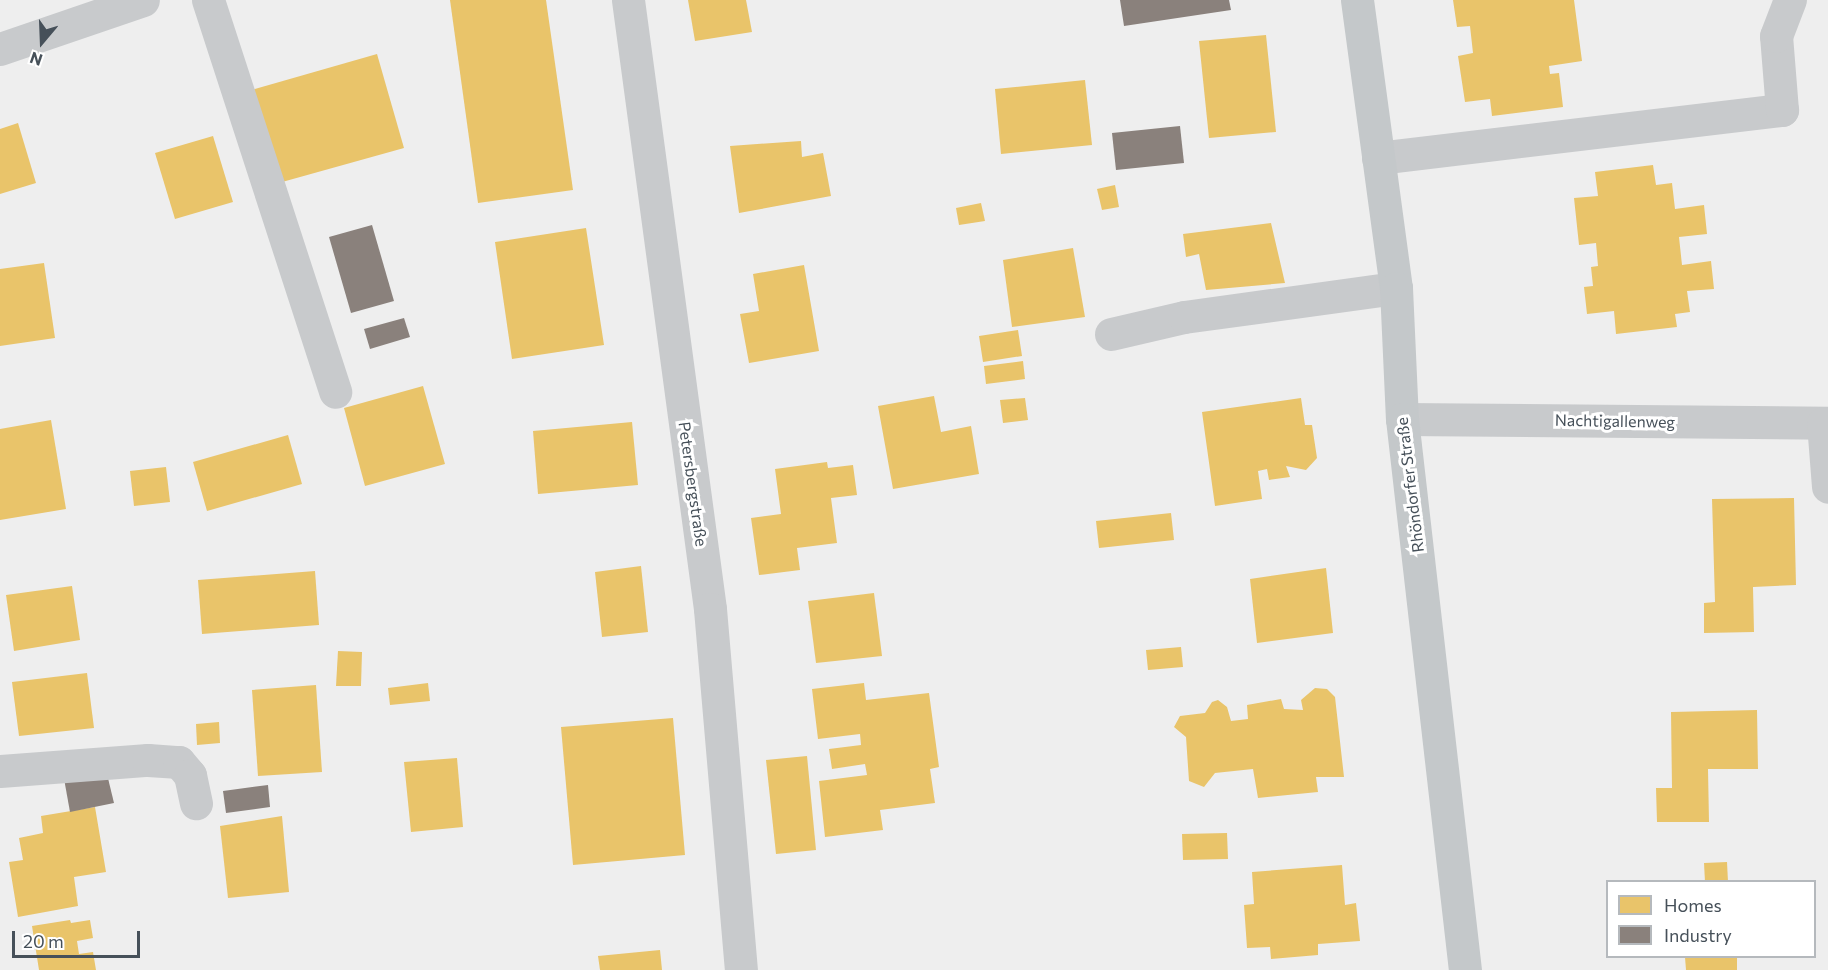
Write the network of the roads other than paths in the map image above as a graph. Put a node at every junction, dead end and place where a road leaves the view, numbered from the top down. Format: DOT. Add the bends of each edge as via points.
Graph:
graph roads {
  1 [pos="143,0"];
  2 [pos="208,0"];
  3 [pos="628,0"];
  4 [pos="1357,0"];
  5 [pos="1790,0"];
  6 [pos="0,49"];
  7 [pos="1378,158"];
  8 [pos="1396,288"];
  9 [pos="1111,334"];
  10 [pos="335,392"];
  11 [pos="1402,419"];
  12 [pos="1825,423"];
  13 [pos="1828,488"];
  14 [pos="0,771"];
  15 [pos="196,803"];
  16 [pos="741,970"];
  17 [pos="1465,970"];
  1 -- 6 [label="street"];
  2 -- 10 [label="street"];
  3 -- 16 [label="street, Petersbergstraße" via="710,609"];
  4 -- 7 [label="main road, Rhöndorfer Straße"];
  5 -- 7 [label="street" via="1776,36 1782,110"];
  7 -- 8 [label="main road, Rhöndorfer Straße"];
  8 -- 9 [label="street" via="1184,317"];
  8 -- 11 [label="main road, Rhöndorfer Straße"];
  11 -- 12 [label="street, Nachtigallenweg"];
  11 -- 17 [label="main road, Rhöndorfer Straße"];
  12 -- 13 [label="street"];
  14 -- 15 [label="street" via="148,760 179,762 190,775"];
}
